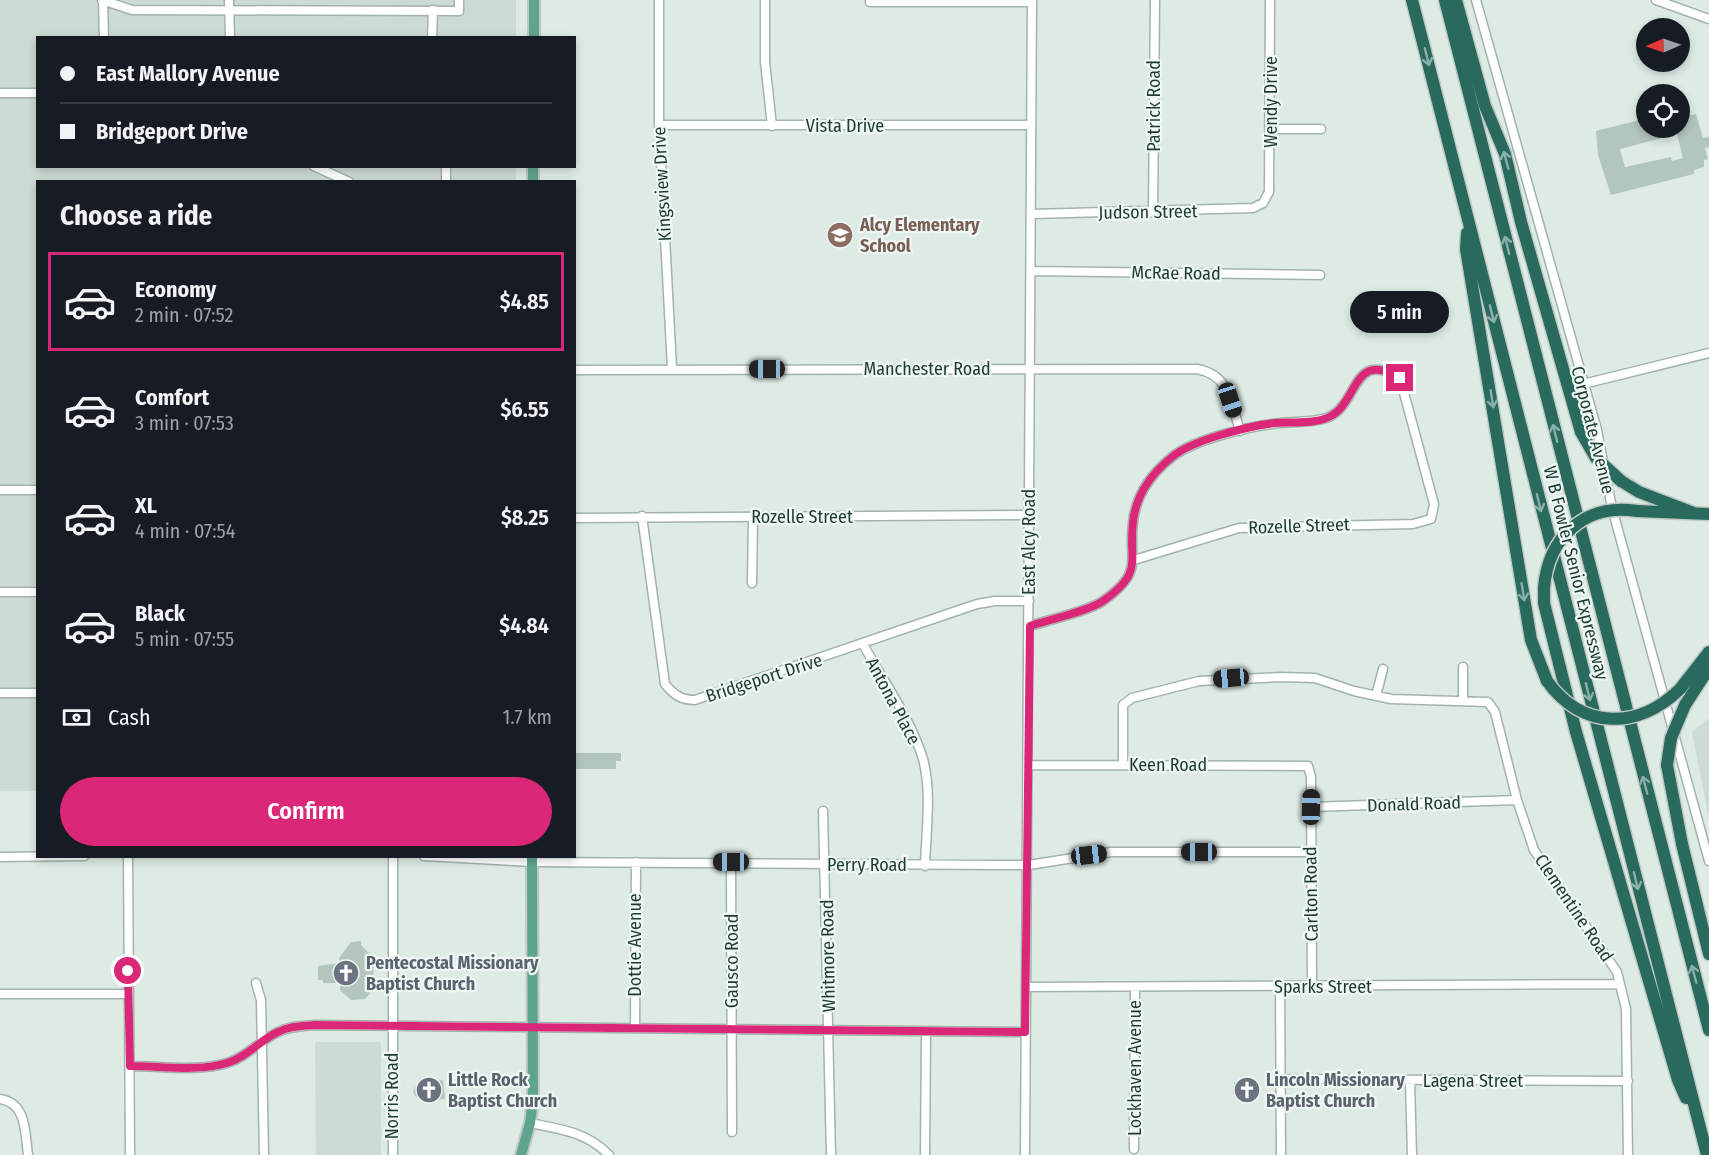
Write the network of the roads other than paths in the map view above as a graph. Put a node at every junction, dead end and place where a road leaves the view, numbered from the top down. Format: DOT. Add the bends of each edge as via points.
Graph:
graph roads {
  1 [pos="103,0"];
  2 [pos="459,0"];
  3 [pos="534,0"];
  4 [pos="659,0"];
  5 [pos="765,0"];
  6 [pos="1155,0"];
  7 [pos="1270,0"];
  8 [pos="1412,0"];
  9 [pos="1445,0"];
  10 [pos="1456,0"];
  11 [pos="1476,0"];
  12 [pos="1656,0"];
  13 [pos="1032,1"];
  14 [pos="870,2"];
  15 [pos="229,4"];
  16 [pos="433,10"];
  17 [pos="1709,19"];
  18 [pos="104,36"];
  19 [pos="230,36"];
  20 [pos="432,36"];
  21 [pos="534,36"];
  22 [pos="0,93"];
  23 [pos="36,93"];
  24 [pos="659,125"];
  25 [pos="1031,125"];
  26 [pos="772,126"];
  27 [pos="1271,129"];
  28 [pos="1321,129"];
  29 [pos="318,168"];
  30 [pos="345,180"];
  31 [pos="1263,203"];
  32 [pos="1153,213"];
  33 [pos="1032,214"];
  34 [pos="1468,217"];
  35 [pos="1032,271"];
  36 [pos="1320,274"];
  37 [pos="1709,353"];
  38 [pos="672,368"];
  39 [pos="576,370"];
  40 [pos="1030,370"];
  41 [pos="1583,384"];
  42 [pos="1240,431"];
  43 [pos="0,490"];
  44 [pos="36,490"];
  45 [pos="1694,513"];
  46 [pos="1709,514"];
  47 [pos="1029,515"];
  48 [pos="642,516"];
  49 [pos="753,517"];
  50 [pos="576,518"];
  51 [pos="1134,560"];
  52 [pos="752,583"];
  53 [pos="0,592"];
  54 [pos="36,592"];
  55 [pos="1029,601"];
  56 [pos="1030,626"];
  57 [pos="863,645"];
  58 [pos="1709,652"];
  59 [pos="1463,667"];
  60 [pos="1709,668"];
  61 [pos="1383,669"];
  62 [pos="1709,675"];
  63 [pos="1694,687"];
  64 [pos="0,693"];
  65 [pos="36,693"];
  66 [pos="1376,696"];
  67 [pos="1463,701"];
  68 [pos="1123,764"];
  69 [pos="1028,765"];
  70 [pos="1308,766"];
  71 [pos="1517,800"];
  72 [pos="1311,807"];
  73 [pos="823,811"];
  74 [pos="1310,852"];
  75 [pos="36,857"];
  76 [pos="0,858"];
  77 [pos="128,858"];
  78 [pos="393,858"];
  79 [pos="496,858"];
  80 [pos="532,859"];
  81 [pos="1709,861"];
  82 [pos="636,862"];
  83 [pos="731,862"];
  84 [pos="826,865"];
  85 [pos="1029,865"];
  86 [pos="925,866"];
  87 [pos="1709,954"];
  88 [pos="256,983"];
  89 [pos="1619,984"];
  90 [pos="1026,987"];
  91 [pos="1280,987"];
  92 [pos="1312,987"];
  93 [pos="1135,988"];
  94 [pos="0,994"];
  95 [pos="128,994"];
  96 [pos="392,1026"];
  97 [pos="533,1027"];
  98 [pos="635,1028"];
  99 [pos="733,1028"];
  100 [pos="1709,1030"];
  101 [pos="829,1031"];
  102 [pos="926,1032"];
  103 [pos="1025,1032"];
  104 [pos="262,1044"];
  105 [pos="130,1066"];
  106 [pos="1282,1079"];
  107 [pos="1410,1081"];
  108 [pos="1628,1081"];
  109 [pos="0,1099"];
  110 [pos="1698,1122"];
  111 [pos="530,1123"];
  112 [pos="732,1132"];
  113 [pos="1134,1149"];
  114 [pos="28,1155"];
  115 [pos="130,1155"];
  116 [pos="264,1155"];
  117 [pos="393,1155"];
  118 [pos="521,1155"];
  119 [pos="609,1155"];
  120 [pos="831,1155"];
  121 [pos="925,1155"];
  122 [pos="1025,1155"];
  123 [pos="1281,1155"];
  124 [pos="1412,1155"];
  125 [pos="1629,1155"];
  126 [pos="1707,1155"];
  1 -- 15 [label="street" via="132,10"];
  1 -- 18 [label="street"];
  2 -- 16 [label="street" via="459,11"];
  3 -- 21 [label="main road"];
  4 -- 24 [label="street, Kingsview Drive"];
  5 -- 26 [label="street" via="765,62"];
  6 -- 32 [label="street, Patrick Road"];
  7 -- 27 [label="street, Wendy Drive"];
  8 -- 34 [label="highway, W B Fowler Senior Expressway, one-way"];
  100 -- 9 [label="highway, W B Fowler Senior Expressway, one-way"];
  45 -- 10 [label="highway, one-way, bridge" via="1639,492 1622,481 1596,458 1581,432 1505,154 1485,106"];
  11 -- 41 [label="street, Corporate Avenue"];
  12 -- 17 [label="street"];
  13 -- 14 [label="street"];
  13 -- 25 [label="street, East Alcy Road"];
  15 -- 16 [label="street"];
  15 -- 19 [label="street"];
  16 -- 20 [label="street"];
  22 -- 23 [label="street"];
  24 -- 26 [label="street, Vista Drive"];
  24 -- 38 [label="street, Kingsview Drive"];
  25 -- 26 [label="street, Vista Drive"];
  25 -- 33 [label="street, East Alcy Road"];
  27 -- 28 [label="street"];
  27 -- 31 [label="street, Wendy Drive" via="1269,192"];
  29 -- 30 [label="street"];
  31 -- 32 [label="street, Judson Street" via="1253,208"];
  32 -- 33 [label="street, Judson Street"];
  33 -- 35 [label="street, East Alcy Road"];
  34 -- 58 [label="highway, one-way, bridge" via="1467,249 1529,630 1547,681 1573,707 1596,717 1636,717 1670,699"];
  34 -- 110 [label="highway, W B Fowler Senior Expressway, one-way"];
  35 -- 36 [label="street, McRae Road"];
  35 -- 40 [label="street, East Alcy Road"];
  37 -- 41 [label="street"];
  38 -- 39 [label="street, Manchester Road"];
  38 -- 40 [label="street, Manchester Road"];
  40 -- 42 [label="street, Manchester Road" via="1211,372 1225,384"];
  40 -- 47 [label="street, East Alcy Road"];
  41 -- 81 [label="street, Corporate Avenue" via="1597,430 1612,508"];
  42 -- 51 [label="street" via="1190,446 1154,473 1140,494 1133,522"];
  42 -- 51 [label="street, Rozelle Street" via="1266,424 1327,418 1339,412 1359,378 1372,369 1387,370 1400,378 1434,504 1431,519 1413,524 1239,528"];
  43 -- 44 [label="street"];
  45 -- 46 [label="highway"];
  45 -- 110 [label="highway, bridge" via="1624,509 1598,513 1566,533 1550,555 1544,588 1554,646 1587,771 1678,1080"];
  47 -- 49 [label="street, Rozelle Street"];
  47 -- 55 [label="street, East Alcy Road"];
  48 -- 49 [label="street, Rozelle Street"];
  48 -- 50 [label="street, Rozelle Street"];
  48 -- 57 [label="street, Bridgeport Drive" via="665,684 678,697 695,700"];
  49 -- 52 [label="street"];
  51 -- 56 [label="street" via="1129,575 1101,603"];
  53 -- 54 [label="street"];
  55 -- 56 [label="street, East Alcy Road"];
  55 -- 57 [label="street, Bridgeport Drive" via="977,604"];
  56 -- 69 [label="street, East Alcy Road"];
  57 -- 86 [label="street, Antona Place" via="916,740 923,761"];
  59 -- 67 [label="street"];
  60 -- 63 [label="highway"];
  61 -- 66 [label="street"];
  62 -- 63 [label="highway"];
  63 -- 87 [label="highway, bridge" via="1674,727 1667,765 1676,820"];
  64 -- 65 [label="street"];
  66 -- 67 [label="street"];
  66 -- 68 [label="street" via="1315,678 1281,677 1199,681 1132,698 1123,705"];
  67 -- 71 [label="street, Clementine Road" via="1488,702 1495,712"];
  68 -- 69 [label="street, Keen Road"];
  68 -- 70 [label="street, Keen Road"];
  69 -- 85 [label="street, East Alcy Road"];
  70 -- 72 [label="street, Carlton Road"];
  71 -- 72 [label="street, Donald Road"];
  71 -- 89 [label="street, Clementine Road" via="1534,850 1612,962"];
  72 -- 74 [label="street, Carlton Road"];
  73 -- 84 [label="street, Whitmore Road"];
  74 -- 85 [label="street, Perry Road" via="1111,852"];
  74 -- 92 [label="street, Carlton Road"];
  75 -- 76 [label="street"];
  77 -- 95 [label="street"];
  78 -- 96 [label="street, Norris Road"];
  79 -- 80 [label="street, Perry Road"];
  80 -- 82 [label="street, Perry Road"];
  80 -- 97 [label="main road"];
  82 -- 83 [label="street, Perry Road"];
  82 -- 98 [label="street, Dottie Avenue"];
  83 -- 84 [label="street, Perry Road"];
  83 -- 99 [label="street, Gausco Road"];
  84 -- 86 [label="street, Perry Road"];
  84 -- 101 [label="street, Whitmore Road"];
  85 -- 86 [label="street, Perry Road"];
  85 -- 90 [label="street, East Alcy Road"];
  88 -- 104 [label="street" via="261,1000"];
  89 -- 92 [label="street, Sparks Street"];
  89 -- 108 [label="street, Clementine Road" via="1626,1009"];
  90 -- 93 [label="street, Sparks Street"];
  90 -- 103 [label="street, East Alcy Road"];
  91 -- 92 [label="street, Sparks Street"];
  91 -- 93 [label="street, Sparks Street"];
  91 -- 106 [label="street"];
  93 -- 113 [label="street, Lockhaven Avenue"];
  94 -- 95 [label="street"];
  95 -- 105 [label="street"];
  96 -- 97 [label="street"];
  96 -- 104 [label="street" via="294,1027 276,1032"];
  96 -- 117 [label="street, Norris Road"];
  97 -- 98 [label="street"];
  97 -- 111 [label="main road"];
  98 -- 99 [label="street"];
  99 -- 101 [label="street"];
  99 -- 112 [label="street, Gausco Road"];
  101 -- 102 [label="street"];
  101 -- 120 [label="street, Whitmore Road"];
  102 -- 103 [label="street"];
  102 -- 121 [label="street"];
  103 -- 122 [label="street, East Alcy Road"];
  104 -- 105 [label="street" via="228,1063 210,1066"];
  104 -- 116 [label="street"];
  105 -- 115 [label="street"];
  106 -- 107 [label="street, Lagena Street"];
  106 -- 123 [label="street"];
  107 -- 108 [label="street, Lagena Street"];
  107 -- 124 [label="street"];
  108 -- 125 [label="street, Clementine Road"];
  109 -- 114 [label="street" via="17,1106 22,1114"];
  110 -- 126 [label="highway, W B Fowler Senior Expressway"];
  111 -- 118 [label="main road"];
  111 -- 119 [label="street" via="578,1133"];
}
